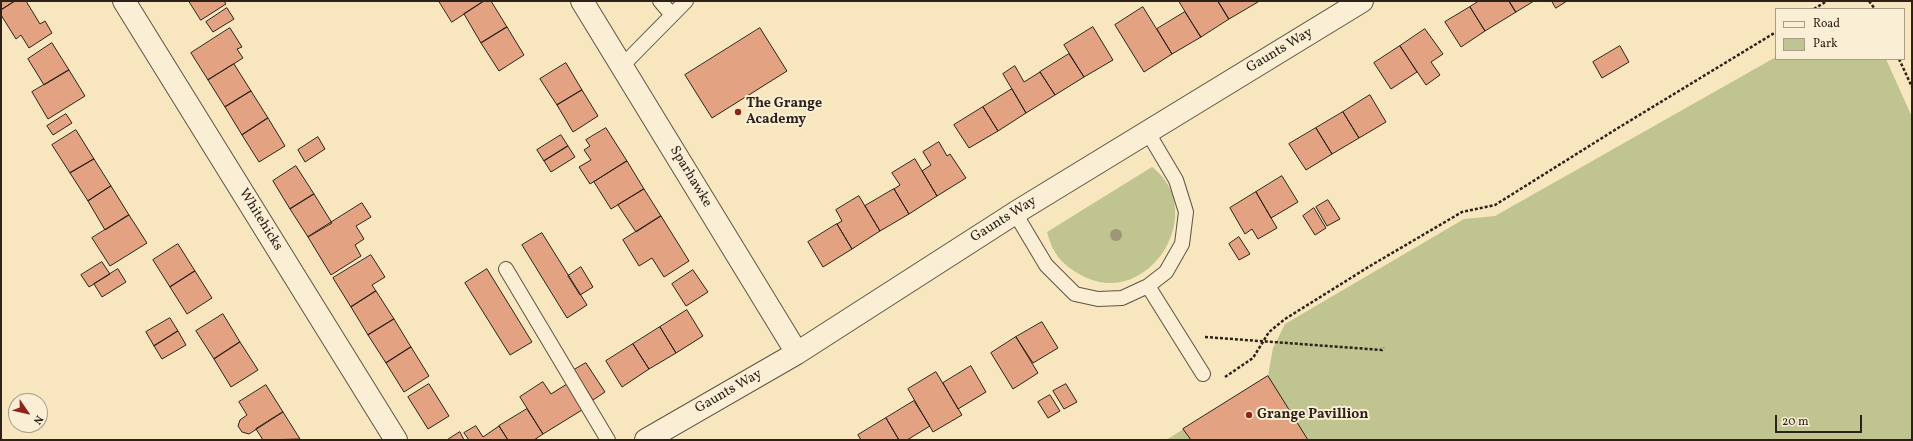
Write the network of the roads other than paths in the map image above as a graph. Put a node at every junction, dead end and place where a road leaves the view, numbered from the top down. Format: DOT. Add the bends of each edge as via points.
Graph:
graph roads {
  1 [pos="124,1"];
  2 [pos="582,1"];
  3 [pos="660,1"];
  4 [pos="686,1"];
  5 [pos="1357,2"];
  6 [pos="672,15"];
  7 [pos="622,66"];
  8 [pos="1147,132"];
  9 [pos="1015,213"];
  10 [pos="506,270"];
  11 [pos="1148,286"];
  12 [pos="797,353"];
  13 [pos="1203,374"];
  14 [pos="396,440"];
  15 [pos="608,440"];
  16 [pos="646,440"];
  1 -- 14 [label="street, Whitehicks"];
  2 -- 7 [label="street, Sparhawke"];
  3 -- 6 [label="lane"];
  4 -- 6 [label="lane"];
  5 -- 8 [label="street, Gaunts Way"];
  6 -- 7 [label="lane"];
  7 -- 12 [label="street, Sparhawke"];
  8 -- 9 [label="street, Gaunts Way"];
  8 -- 11 [label="lane" via="1176,180 1186,212 1182,244 1166,272"];
  9 -- 11 [label="lane" via="1046,265 1075,294 1098,300 1122,298"];
  9 -- 12 [label="street, Gaunts Way"];
  10 -- 15 [label="lane"];
  11 -- 13 [label="lane"];
  12 -- 16 [label="street, Gaunts Way"];
}
